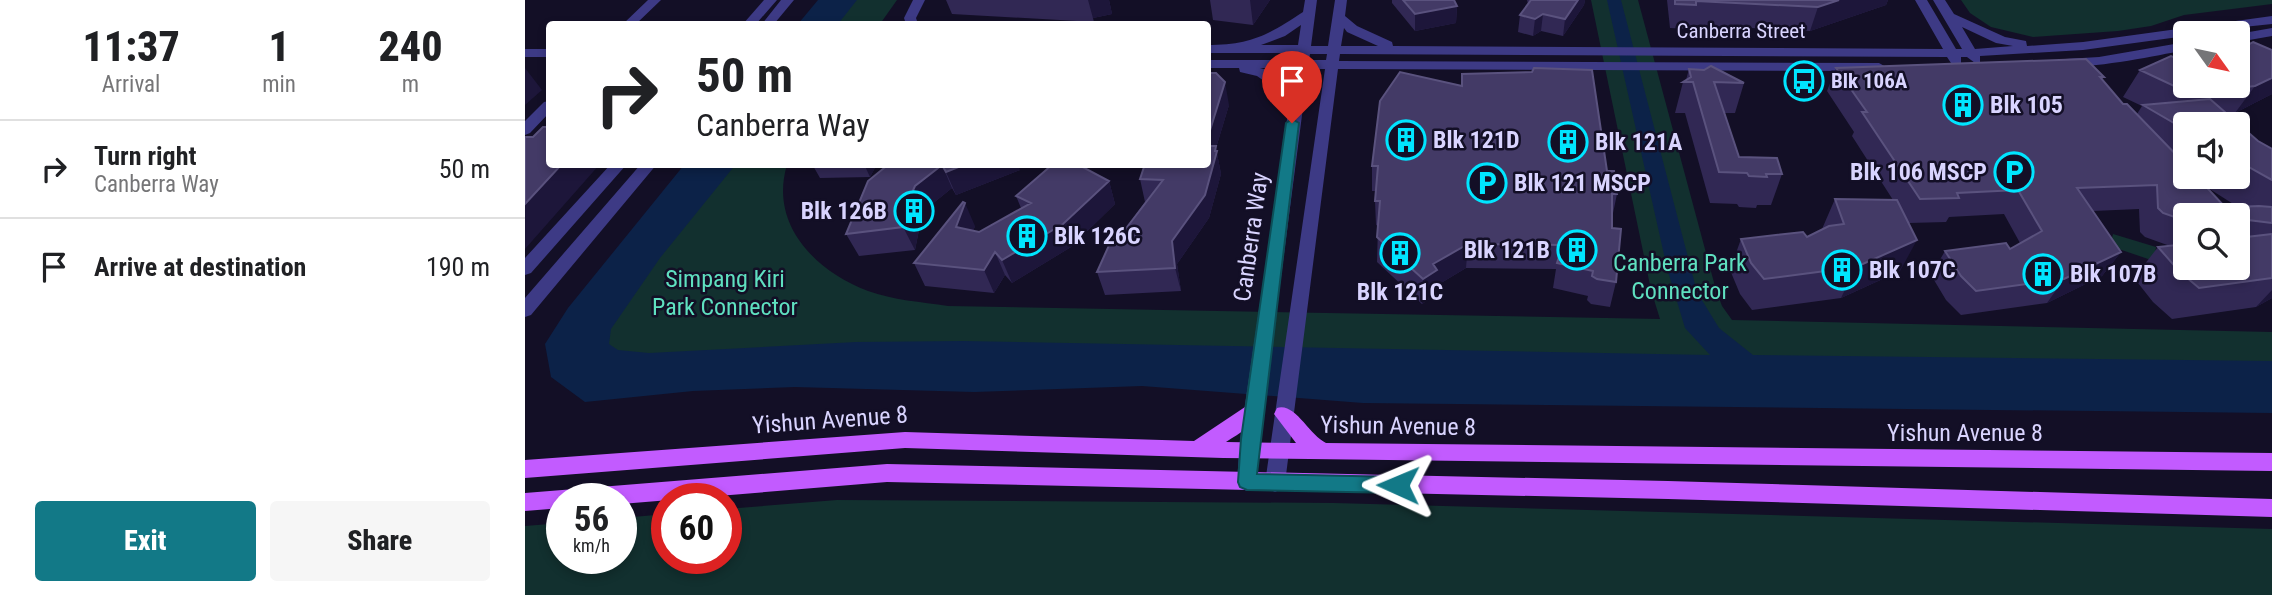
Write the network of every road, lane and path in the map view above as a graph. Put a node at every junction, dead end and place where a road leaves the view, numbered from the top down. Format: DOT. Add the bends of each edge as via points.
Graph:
graph roads {
  1 [pos="655,0"];
  2 [pos="771,0"];
  3 [pos="788,0"];
  4 [pos="919,0"];
  5 [pos="1341,0"];
  6 [pos="1920,0"];
  7 [pos="1938,0"];
  8 [pos="1310,7"];
  9 [pos="1950,17"];
  10 [pos="1339,18"];
  11 [pos="2272,20"];
  12 [pos="632,21"];
  13 [pos="752,21"];
  14 [pos="770,21"];
  15 [pos="911,21"];
  16 [pos="2272,32"];
  17 [pos="2251,36"];
  18 [pos="2173,48"];
  19 [pos="1211,49"];
  20 [pos="1236,49"];
  21 [pos="1304,49"];
  22 [pos="2045,49"];
  23 [pos="1400,50"];
  24 [pos="525,52"];
  25 [pos="1951,52"];
  26 [pos="546,53"];
  27 [pos="1971,53"];
  28 [pos="1334,57"];
  29 [pos="1603,58"];
  30 [pos="1650,59"];
  31 [pos="1211,64"];
  32 [pos="1226,64"];
  33 [pos="2049,64"];
  34 [pos="1300,65"];
  35 [pos="1394,65"];
  36 [pos="1892,67"];
  37 [pos="1943,68"];
  38 [pos="1960,68"];
  39 [pos="1329,96"];
  40 [pos="1296,97"];
  41 [pos="546,108"];
  42 [pos="546,126"];
  43 [pos="527,128"];
  44 [pos="616,168"];
  45 [pos="647,168"];
  46 [pos="525,269"];
  47 [pos="525,310"];
  48 [pos="1254,408"];
  49 [pos="1284,412"];
  50 [pos="1197,449"];
  51 [pos="1249,449"];
  52 [pos="1279,450"];
  53 [pos="1321,450"];
  54 [pos="2272,462"];
  55 [pos="525,470"];
  56 [pos="1247,482"];
  57 [pos="1275,482"];
  58 [pos="637,494"];
  59 [pos="546,500"];
  60 [pos="525,502"];
  61 [pos="2272,508"];
  1 -- 12 [label="street"];
  2 -- 13 [label="street"];
  3 -- 14 [label="street"];
  4 -- 15 [label="street"];
  5 -- 10 [label="street"];
  6 -- 25 [label="street"];
  7 -- 9 [label="street"];
  8 -- 20 [label="street" via="1280,33"];
  8 -- 21 [label="street, Canberra Way"];
  9 -- 22 [label="street" via="2001,40"];
  9 -- 27 [label="street"];
  10 -- 23 [label="street" via="1368,38"];
  10 -- 28 [label="street"];
  11 -- 22 [label="street, Canberra Street"];
  16 -- 17 [label="street"];
  18 -- 33 [label="street"];
  19 -- 20 [label="street, Canberra Street"];
  20 -- 21 [label="street, Canberra Street"];
  21 -- 28 [label="street, Canberra Street"];
  21 -- 34 [label="street, Canberra Way"];
  22 -- 27 [label="street, Canberra Street"];
  23 -- 28 [label="street, Canberra Street"];
  23 -- 29 [label="street, Canberra Street"];
  24 -- 26 [label="street"];
  25 -- 27 [label="street, Canberra Street"];
  25 -- 30 [label="street, Canberra Street"];
  25 -- 38 [label="street"];
  27 -- 38 [label="street" via="1985,68"];
  28 -- 34 [label="street, Canberra Street"];
  28 -- 35 [label="street, Canberra Street"];
  28 -- 39 [label="street"];
  29 -- 30 [label="street, Canberra Street"];
  29 -- 35 [label="street, Canberra Street"];
  30 -- 36 [label="street, Canberra Street"];
  31 -- 32 [label="street, Canberra Street"];
  32 -- 34 [label="street, Canberra Street"];
  32 -- 40 [label="street" via="1262,73"];
  34 -- 40 [label="street, Canberra Way"];
  35 -- 39 [label="street" via="1341,81"];
  37 -- 38 [label="street"];
  39 -- 49 [label="street"];
  40 -- 48 [label="street, Canberra Way"];
  41 -- 43 [label="street"];
  42 -- 43 [label="street"];
  44 -- 46 [label="street"];
  45 -- 47 [label="street"];
  48 -- 50 [label="main road" via="1238,424"];
  48 -- 51 [label="street, Canberra Way"];
  49 -- 52 [label="street"];
  49 -- 53 [label="main road" via="1309,444"];
  50 -- 51 [label="main road, Yishun Avenue 8"];
  50 -- 55 [label="main road, Yishun Avenue 8" via="905,440"];
  51 -- 52 [label="main road, Yishun Avenue 8"];
  51 -- 56 [label="street, Canberra Way"];
  52 -- 53 [label="main road, Yishun Avenue 8"];
  52 -- 57 [label="street"];
  53 -- 54 [label="main road, Yishun Avenue 8"];
  56 -- 57 [label="main road"];
  56 -- 58 [label="main road" via="887,473"];
  57 -- 61 [label="main road"];
  59 -- 60 [label="main road"];
}
